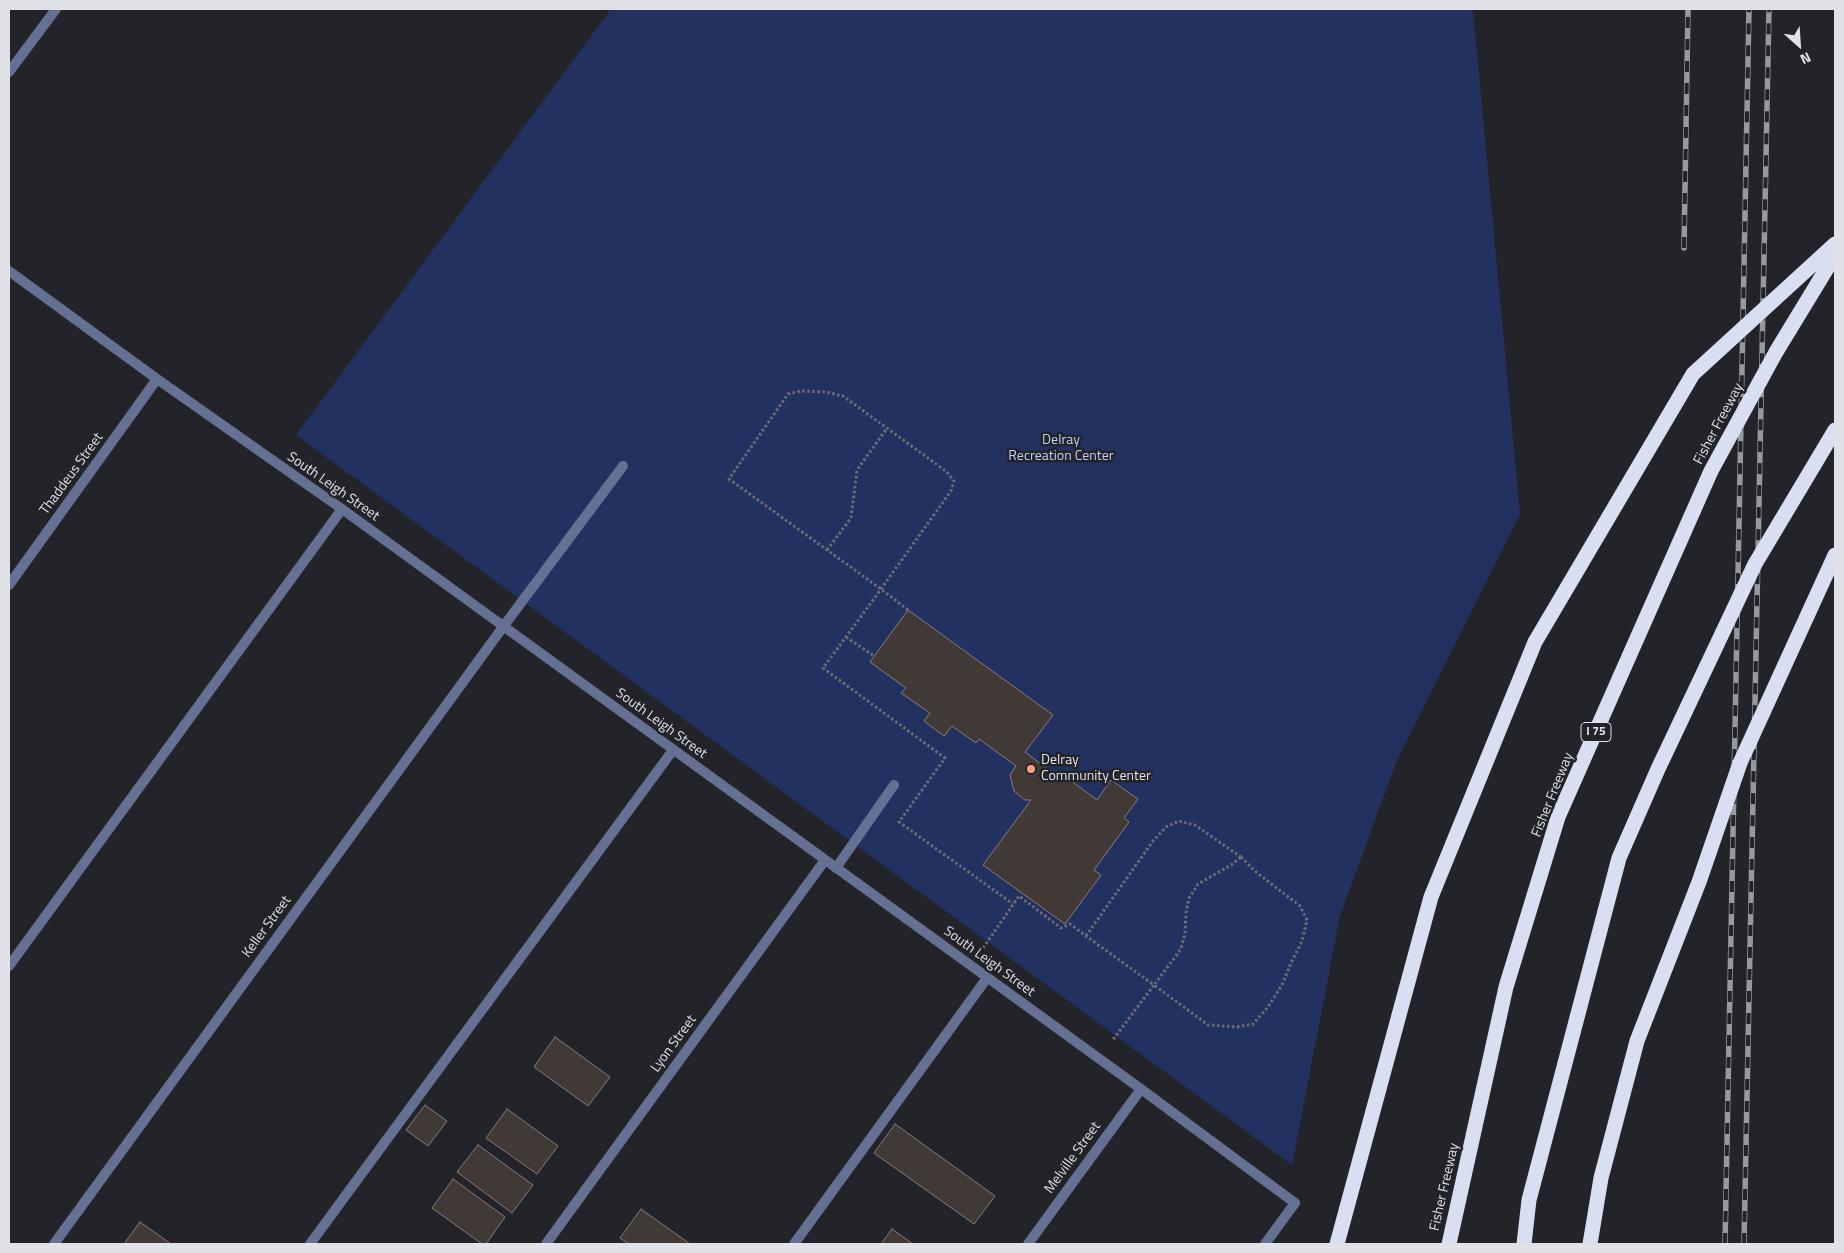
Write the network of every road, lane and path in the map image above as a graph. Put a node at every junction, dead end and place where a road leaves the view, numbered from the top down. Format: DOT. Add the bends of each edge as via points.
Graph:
graph roads {
  1 [pos="56,9"];
  2 [pos="9,72"];
  3 [pos="1835,244"];
  4 [pos="1835,254"];
  5 [pos="9,271"];
  6 [pos="157,379"];
  7 [pos="887,428"];
  8 [pos="1835,430"];
  9 [pos="623,466"];
  10 [pos="342,510"];
  11 [pos="827,550"];
  12 [pos="1835,555"];
  13 [pos="9,585"];
  14 [pos="881,589"];
  15 [pos="908,610"];
  16 [pos="503,627"];
  17 [pos="846,637"];
  18 [pos="874,656"];
  19 [pos="674,750"];
  20 [pos="894,785"];
  21 [pos="1240,856"];
  22 [pos="825,860"];
  23 [pos="836,868"];
  24 [pos="1013,904"];
  25 [pos="1086,936"];
  26 [pos="982,951"];
  27 [pos="9,966"];
  28 [pos="987,978"];
  29 [pos="1154,985"];
  30 [pos="1109,1045"];
  31 [pos="1141,1088"];
  32 [pos="54,1244"];
  33 [pos="310,1244"];
  34 [pos="546,1244"];
  35 [pos="794,1244"];
  36 [pos="1028,1244"];
  37 [pos="1265,1244"];
  38 [pos="1337,1244"];
  39 [pos="1449,1244"];
  40 [pos="1524,1244"];
  41 [pos="1590,1244"];
  1 -- 2 [label="street"];
  3 -- 38 [label="highway, bridge" via="1693,374 1535,642 1431,897"];
  4 -- 39 [label="highway, Fisher Freeway / I 75, bridge" via="1776,352 1711,471 1558,817 1506,987"];
  5 -- 6 [label="street, South Leigh Street"];
  6 -- 10 [label="street, South Leigh Street"];
  6 -- 13 [label="street, Thaddeus Street"];
  7 -- 11 [label="path" via="857,470 851,518"];
  7 -- 11 [label="path" via="843,396 801,391 788,394 729,479"];
  7 -- 14 [label="path" via="947,472 954,481 951,491"];
  8 -- 40 [label="highway, bridge" via="1755,564 1619,858 1529,1200"];
  9 -- 16 [label="street, Keller Street"];
  10 -- 16 [label="street, South Leigh Street"];
  10 -- 27 [label="street"];
  11 -- 14 [label="path"];
  12 -- 41 [label="highway, bridge" via="1740,763 1699,882 1637,1041 1601,1178"];
  14 -- 15 [label="path"];
  14 -- 17 [label="path"];
  16 -- 19 [label="street, South Leigh Street"];
  16 -- 32 [label="street, Keller Street"];
  17 -- 18 [label="path"];
  17 -- 24 [label="path" via="823,668 945,758 899,822"];
  19 -- 22 [label="street, South Leigh Street"];
  19 -- 33 [label="street"];
  20 -- 23 [label="street"];
  21 -- 25 [label="path" via="1195,824 1179,820 1166,827 1153,841"];
  21 -- 29 [label="path" via="1198,884 1189,898 1181,949"];
  21 -- 29 [label="path" via="1300,906 1307,920 1302,941 1282,986 1268,1007 1253,1024 1237,1027 1208,1025"];
  22 -- 23 [label="street, South Leigh Street"];
  22 -- 34 [label="street, Lyon Street"];
  23 -- 28 [label="street, South Leigh Street"];
  24 -- 25 [label="path" via="1019,896 1061,928 1070,924"];
  24 -- 26 [label="path"];
  25 -- 29 [label="path"];
  28 -- 31 [label="street, South Leigh Street"];
  28 -- 35 [label="street"];
  29 -- 30 [label="path"];
  31 -- 36 [label="street, Melville Street"];
  31 -- 37 [label="street, South Leigh Street" via="1295,1204"];
}
